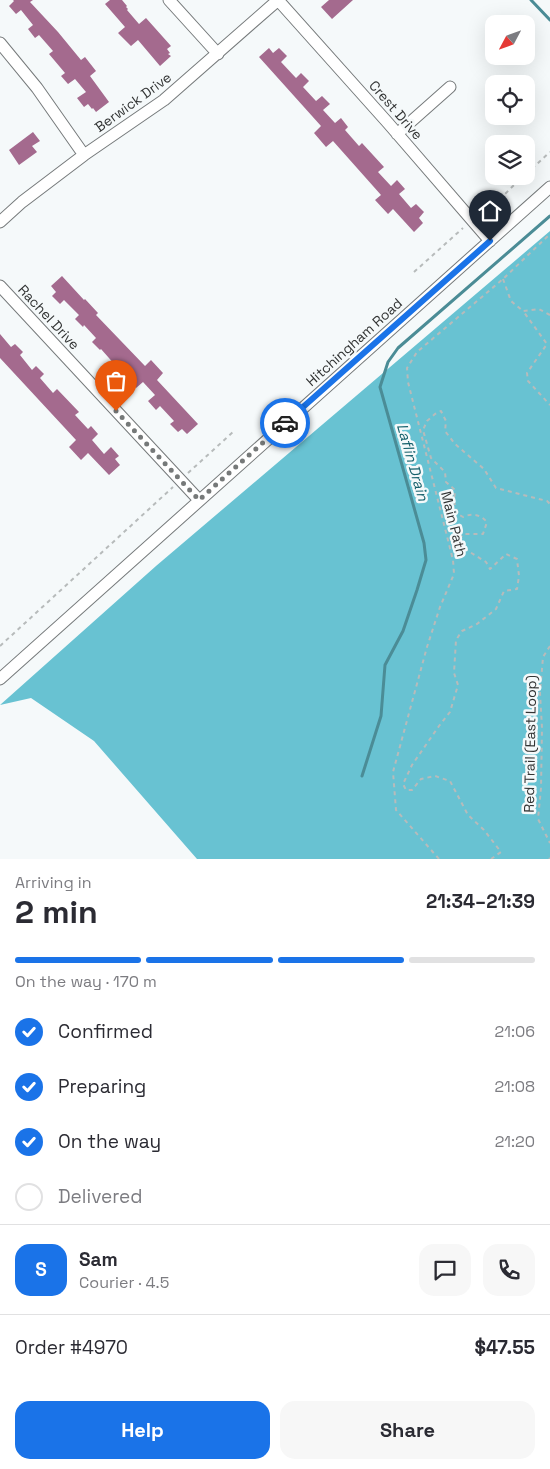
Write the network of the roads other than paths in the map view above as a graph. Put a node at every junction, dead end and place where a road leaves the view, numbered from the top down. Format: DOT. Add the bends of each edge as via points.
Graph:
graph roads {
  1 [pos="169,0"];
  2 [pos="278,0"];
  3 [pos="0,43"];
  4 [pos="218,54"];
  5 [pos="450,87"];
  6 [pos="397,134"];
  7 [pos="84,155"];
  8 [pos="550,187"];
  9 [pos="0,222"];
  10 [pos="490,241"];
  11 [pos="0,286"];
  12 [pos="199,500"];
  13 [pos="0,679"];
  1 -- 4 [label="street"];
  2 -- 4 [label="street, Berwick Drive"];
  2 -- 6 [label="street, Crest Drive"];
  3 -- 7 [label="street" via="37,88"];
  4 -- 7 [label="street, Berwick Drive" via="164,100"];
  5 -- 6 [label="street"];
  6 -- 10 [label="street, Crest Drive"];
  7 -- 9 [label="street, Berwick Drive"];
  8 -- 10 [label="street, Hitchingham Road"];
  10 -- 12 [label="street, Hitchingham Road"];
  11 -- 12 [label="street, Rachel Drive"];
  12 -- 13 [label="street, Hitchingham Road"];
}
